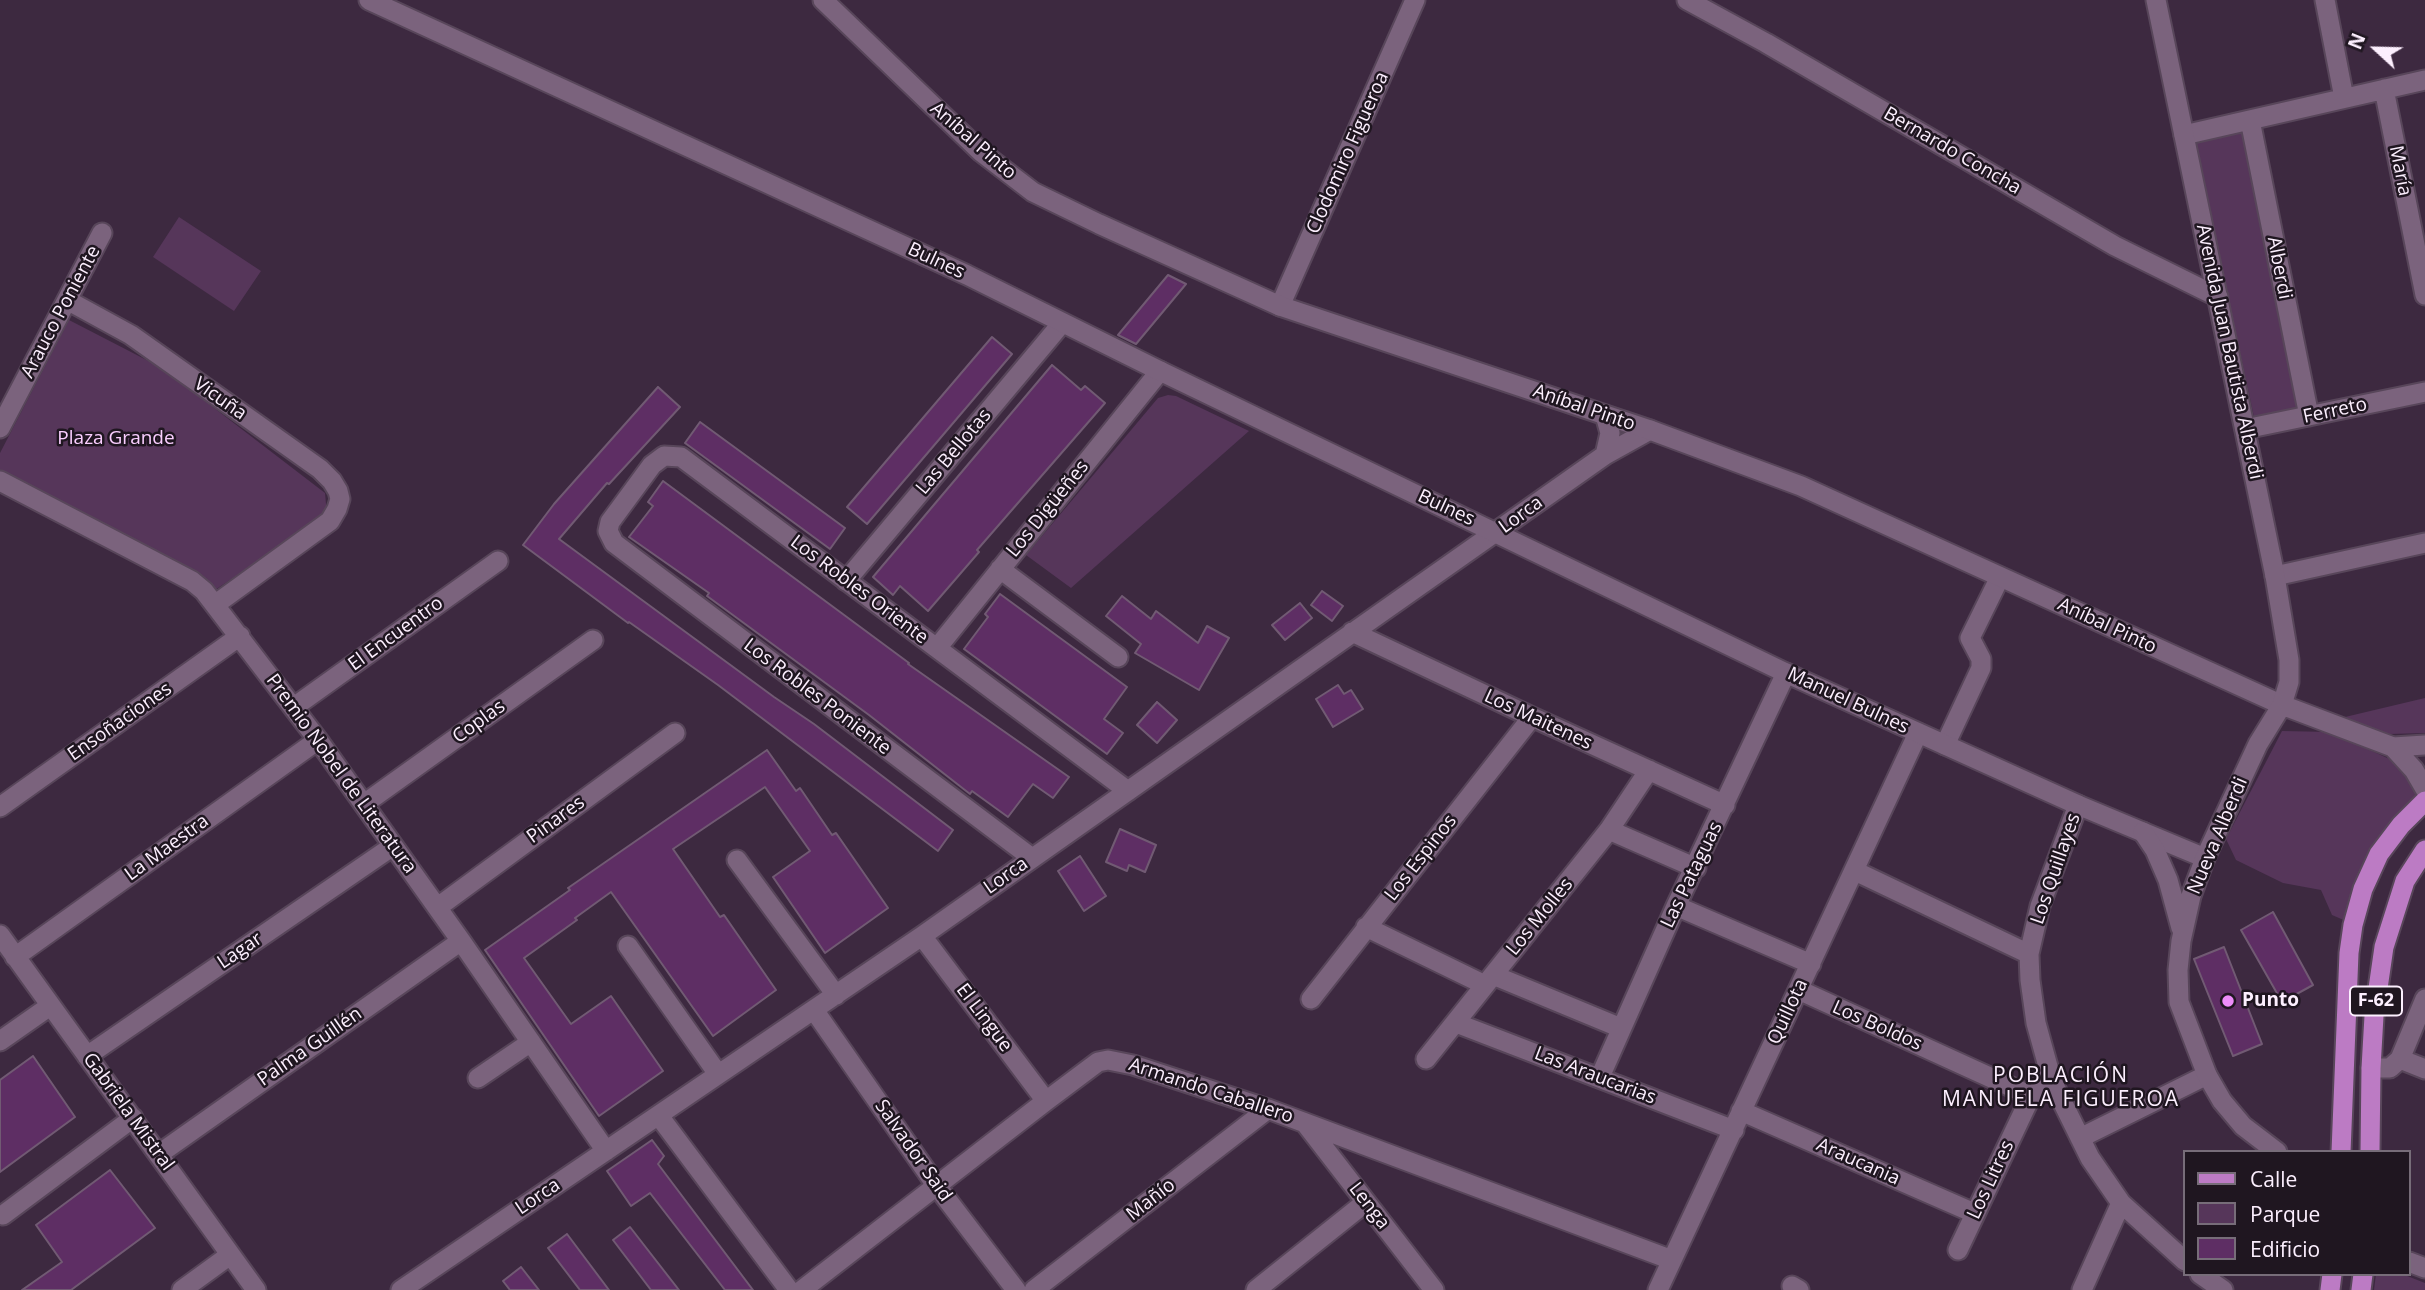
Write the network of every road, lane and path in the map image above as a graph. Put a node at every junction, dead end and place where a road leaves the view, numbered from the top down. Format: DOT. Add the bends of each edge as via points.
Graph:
graph roads {
  1 [pos="369,0"];
  2 [pos="823,0"];
  3 [pos="1415,0"];
  4 [pos="1687,0"];
  5 [pos="2325,0"];
  6 [pos="2159,1"];
  7 [pos="2425,80"];
  8 [pos="2384,89"];
  9 [pos="2344,98"];
  10 [pos="2250,120"];
  11 [pos="2184,135"];
  12 [pos="102,233"];
  13 [pos="2425,295"];
  14 [pos="2218,297"];
  15 [pos="67,300"];
  16 [pos="1280,306"];
  17 [pos="1062,323"];
  18 [pos="1160,371"];
  19 [pos="2425,392"];
  20 [pos="1605,415"];
  21 [pos="2309,416"];
  22 [pos="0,428"];
  23 [pos="2245,429"];
  24 [pos="1650,430"];
  25 [pos="1605,455"];
  26 [pos="0,481"];
  27 [pos="608,531"];
  28 [pos="1497,532"];
  29 [pos="2425,542"];
  30 [pos="498,561"];
  31 [pos="1000,569"];
  32 [pos="2000,576"];
  33 [pos="2275,576"];
  34 [pos="846,581"];
  35 [pos="216,604"];
  36 [pos="1352,632"];
  37 [pos="240,636"];
  38 [pos="593,640"];
  39 [pos="937,648"];
  40 [pos="1118,657"];
  41 [pos="1786,673"];
  42 [pos="2281,705"];
  43 [pos="294,707"];
  44 [pos="1532,717"];
  45 [pos="675,733"];
  46 [pos="1918,733"];
  47 [pos="318,740"];
  48 [pos="1945,745"];
  49 [pos="2425,745"];
  50 [pos="2393,747"];
  51 [pos="1649,770"];
  52 [pos="2425,789"];
  53 [pos="1128,791"];
  54 [pos="2425,801"];
  55 [pos="364,804"];
  56 [pos="1726,805"];
  57 [pos="2078,805"];
  58 [pos="0,807"];
  59 [pos="1609,830"];
  60 [pos="2143,832"];
  61 [pos="2425,837"];
  62 [pos="393,846"];
  63 [pos="2422,854"];
  64 [pos="1032,858"];
  65 [pos="2205,858"];
  66 [pos="737,860"];
  67 [pos="1696,868"];
  68 [pos="1855,871"];
  69 [pos="1676,906"];
  70 [pos="438,907"];
  71 [pos="1366,927"];
  72 [pos="2183,934"];
  73 [pos="0,935"];
  74 [pos="922,936"];
  75 [pos="461,941"];
  76 [pos="628,946"];
  77 [pos="2029,954"];
  78 [pos="15,957"];
  79 [pos="1811,964"];
  80 [pos="1489,980"];
  81 [pos="1799,990"];
  82 [pos="836,995"];
  83 [pos="1311,999"];
  84 [pos="2425,999"];
  85 [pos="50,1006"];
  86 [pos="814,1010"];
  87 [pos="1456,1023"];
  88 [pos="1620,1028"];
  89 [pos="0,1041"];
  90 [pos="531,1042"];
  91 [pos="87,1056"];
  92 [pos="1426,1059"];
  93 [pos="2400,1059"];
  94 [pos="2371,1068"];
  95 [pos="2425,1069"];
  96 [pos="718,1074"];
  97 [pos="2207,1075"];
  98 [pos="1600,1077"];
  99 [pos="478,1078"];
  100 [pos="2052,1082"];
  101 [pos="2031,1096"];
  102 [pos="1046,1101"];
  103 [pos="1268,1109"];
  104 [pos="1741,1111"];
  105 [pos="659,1116"];
  106 [pos="134,1118"];
  107 [pos="1305,1123"];
  108 [pos="1734,1130"];
  109 [pos="2080,1138"];
  110 [pos="2274,1150"];
  111 [pos="2341,1150"];
  112 [pos="2370,1150"];
  113 [pos="606,1151"];
  114 [pos="159,1154"];
  115 [pos="936,1185"];
  116 [pos="1366,1202"];
  117 [pos="2121,1203"];
  118 [pos="1974,1213"];
  119 [pos="3,1215"];
  120 [pos="1958,1250"];
  121 [pos="230,1255"];
  122 [pos="1672,1260"];
  123 [pos="2184,1260"];
  124 [pos="2203,1276"];
  125 [pos="182,1290"];
  126 [pos="256,1290"];
  127 [pos="401,1290"];
  128 [pos="789,1290"];
  129 [pos="802,1290"];
  130 [pos="1016,1290"];
  131 [pos="1034,1290"];
  132 [pos="1255,1290"];
  133 [pos="1434,1290"];
  134 [pos="1658,1290"];
  135 [pos="2082,1290"];
  136 [pos="2223,1290"];
  1 -- 17 [label="street, Bulnes"];
  2 -- 16 [label="street, Aníbal Pinto" via="981,152 1034,192"];
  3 -- 16 [label="street, Clodomiro Figueroa"];
  4 -- 14 [label="street, Bernardo Concha" via="2115,246"];
  5 -- 9 [label="street"];
  6 -- 11 [label="street, Avenida Juan Bautista Alberdi"];
  7 -- 8 [label="street"];
  8 -- 9 [label="street"];
  8 -- 13 [label="street, María"];
  9 -- 10 [label="street"];
  10 -- 11 [label="street"];
  10 -- 21 [label="street, Alberdi"];
  11 -- 14 [label="street, Avenida Juan Bautista Alberdi"];
  12 -- 15 [label="street, Arauco Poniente"];
  14 -- 23 [label="street, Avenida Juan Bautista Alberdi"];
  15 -- 22 [label="street, Arauco Poniente"];
  15 -- 35 [label="street, Vicuña" via="131,335 320,469 338,491 340,499 330,521"];
  16 -- 20 [label="street, Aníbal Pinto"];
  17 -- 18 [label="street, Bulnes"];
  17 -- 34 [label="street, Las Bellotas"];
  18 -- 28 [label="street, Bulnes"];
  18 -- 31 [label="street, Los Digüeñes"];
  19 -- 21 [label="street, Ferreto"];
  20 -- 24 [label="street, Aníbal Pinto"];
  20 -- 25 [label="street" via="1610,433"];
  21 -- 23 [label="street, Ferreto"];
  23 -- 33 [label="street, Avenida Juan Bautista Alberdi"];
  24 -- 25 [label="street, Lorca"];
  24 -- 32 [label="street, Aníbal Pinto" via="1801,485"];
  25 -- 28 [label="street, Lorca"];
  26 -- 35 [label="street, Premio Nobel de Literatura" via="192,581"];
  27 -- 34 [label="street, Los Robles Oriente" via="615,513 652,465 664,456 676,455"];
  27 -- 64 [label="street, Los Robles Poniente" via="619,548"];
  28 -- 36 [label="street, Lorca"];
  28 -- 41 [label="street, Manuel Bulnes"];
  29 -- 33 [label="street"];
  30 -- 43 [label="street, El Encuentro"];
  31 -- 39 [label="street, Los Digüeñes"];
  31 -- 40 [label="street"];
  32 -- 42 [label="street, Aníbal Pinto"];
  32 -- 48 [label="street" via="1970,638 1981,659 1980,668"];
  33 -- 42 [label="street, Avenida Juan Bautista Alberdi" via="2289,660"];
  34 -- 39 [label="street, Los Robles Oriente"];
  35 -- 37 [label="street, Premio Nobel de Literatura"];
  36 -- 44 [label="street, Los Maitenes"];
  36 -- 53 [label="street, Lorca"];
  37 -- 43 [label="street, Premio Nobel de Literatura"];
  37 -- 58 [label="street, Ensoñaciones"];
  38 -- 55 [label="street, Coplas"];
  39 -- 53 [label="street, Los Robles Oriente"];
  41 -- 46 [label="street, Manuel Bulnes"];
  41 -- 56 [label="street, Las Pataguas"];
  42 -- 50 [label="street, Aníbal Pinto"];
  42 -- 65 [label="street, Nueva Alberdi"];
  43 -- 47 [label="street, Premio Nobel de Literatura"];
  44 -- 51 [label="street, Los Maitenes"];
  44 -- 71 [label="street, Los Espinos"];
  45 -- 70 [label="street, Pinares"];
  46 -- 48 [label="street, Manuel Bulnes"];
  46 -- 68 [label="street, Quillota"];
  47 -- 55 [label="street, Premio Nobel de Literatura"];
  47 -- 78 [label="street, La Maestra"];
  48 -- 57 [label="street, Manuel Bulnes"];
  49 -- 50 [label="street, Aníbal Pinto"];
  50 -- 52 [label="street, Aníbal Pinto"];
  51 -- 56 [label="street, Los Maitenes"];
  51 -- 59 [label="street, Los Molles"];
  53 -- 64 [label="street, Lorca"];
  54 -- 111 [label="main road, F-62" via="2379,854 2353,925"];
  55 -- 62 [label="street, Premio Nobel de Literatura"];
  56 -- 67 [label="street, Las Pataguas"];
  57 -- 60 [label="street, Manuel Bulnes"];
  57 -- 77 [label="street, Los Quillayes" via="2040,906"];
  59 -- 67 [label="street"];
  59 -- 80 [label="street, Los Molles"];
  60 -- 65 [label="street, Manuel Bulnes"];
  60 -- 72 [label="street" via="2168,880"];
  61 -- 63 [label="street"];
  62 -- 70 [label="street, Premio Nobel de Literatura"];
  62 -- 91 [label="street, Lagar"];
  63 -- 94 [label="main road, F-62" via="2405,881 2384,947"];
  64 -- 74 [label="street, Lorca"];
  65 -- 72 [label="street, Nueva Alberdi"];
  66 -- 82 [label="street"];
  67 -- 69 [label="street, Las Pataguas"];
  68 -- 77 [label="street"];
  68 -- 79 [label="street, Quillota"];
  69 -- 79 [label="street"];
  69 -- 88 [label="street, Las Pataguas"];
  70 -- 75 [label="street, Premio Nobel de Literatura"];
  71 -- 80 [label="street"];
  71 -- 83 [label="street, Los Espinos"];
  72 -- 97 [label="street, Nueva Alberdi" via="2179,1002"];
  73 -- 78 [label="street, Gabriela Mistral"];
  74 -- 82 [label="street, Lorca"];
  74 -- 102 [label="street, El Lingue"];
  75 -- 90 [label="street, Premio Nobel de Literatura"];
  75 -- 114 [label="street, Palma Guillén"];
  76 -- 96 [label="street"];
  77 -- 100 [label="street, Los Quillayes" via="2036,1023"];
  78 -- 85 [label="street, Gabriela Mistral"];
  79 -- 81 [label="street, Quillota"];
  80 -- 87 [label="street, Los Molles"];
  80 -- 88 [label="street"];
  81 -- 101 [label="street, Los Boldos"];
  81 -- 104 [label="street, Quillota"];
  82 -- 86 [label="street, Lorca"];
  84 -- 93 [label="street"];
  85 -- 89 [label="street"];
  85 -- 91 [label="street, Gabriela Mistral"];
  86 -- 96 [label="street, Lorca"];
  86 -- 115 [label="street, Salvador Said"];
  87 -- 92 [label="street, Los Molles"];
  87 -- 98 [label="street, Las Araucarias"];
  88 -- 98 [label="street, Las Pataguas"];
  90 -- 99 [label="street"];
  90 -- 113 [label="street, Premio Nobel de Literatura"];
  91 -- 106 [label="street, Gabriela Mistral"];
  93 -- 94 [label="street" via="2390,1068"];
  93 -- 95 [label="street"];
  94 -- 112 [label="main road, F-62"];
  96 -- 105 [label="street, Lorca"];
  97 -- 109 [label="street"];
  97 -- 110 [label="street, Nueva Alberdi" via="2244,1126"];
  98 -- 108 [label="street, Las Araucarias"];
  100 -- 101 [label="street"];
  100 -- 109 [label="street, Los Quillayes"];
  101 -- 118 [label="street, Los Litres"];
  102 -- 103 [label="street, Armando Caballero" via="1098,1062 1108,1060"];
  102 -- 115 [label="street, Armando Caballero"];
  103 -- 107 [label="street, Armando Caballero"];
  103 -- 131 [label="street, Mañío"];
  104 -- 108 [label="street, Quillota"];
  104 -- 118 [label="street, Araucania"];
  105 -- 113 [label="street, Lorca"];
  105 -- 128 [label="street"];
  106 -- 114 [label="street, Gabriela Mistral"];
  106 -- 119 [label="street"];
  107 -- 116 [label="street, Lenga"];
  107 -- 122 [label="street, Armando Caballero"];
  108 -- 122 [label="street, Quillota"];
  109 -- 117 [label="street, Los Quillayes"];
  113 -- 127 [label="street, Lorca"];
  114 -- 121 [label="street, Gabriela Mistral"];
  115 -- 129 [label="street, Armando Caballero"];
  115 -- 130 [label="street, Salvador Said"];
  116 -- 132 [label="street"];
  116 -- 133 [label="street, Lenga"];
  117 -- 123 [label="street, Los Quillayes"];
  117 -- 135 [label="street"];
  118 -- 120 [label="street, Los Litres"];
  121 -- 125 [label="street"];
  121 -- 126 [label="street, Gabriela Mistral"];
  122 -- 134 [label="street, Quillota"];
  124 -- 136 [label="street"];
}
